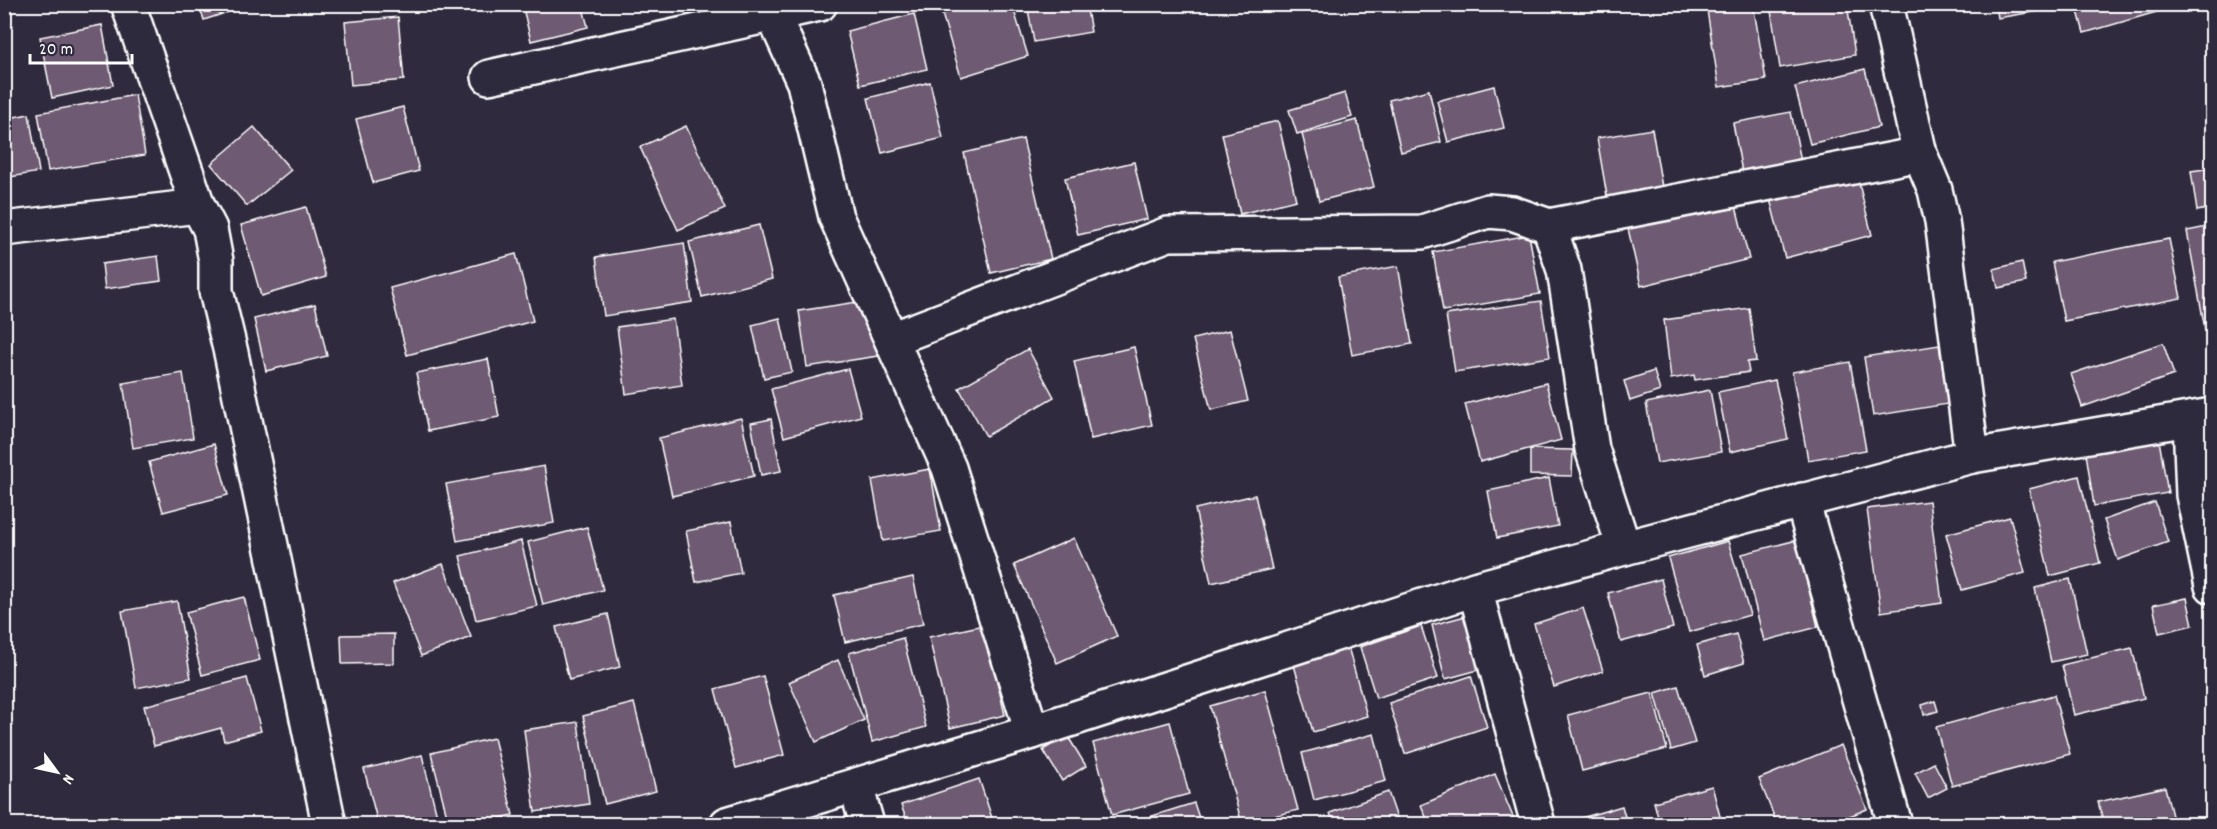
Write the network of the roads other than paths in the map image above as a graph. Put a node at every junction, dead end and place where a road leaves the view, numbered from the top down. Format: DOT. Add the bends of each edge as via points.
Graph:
graph roads {
  1 [pos="128,4"];
  2 [pos="820,4"];
  3 [pos="1886,4"];
  4 [pos="770,9"];
  5 [pos="489,77"];
  6 [pos="1920,154"];
  7 [pos="198,206"];
  8 [pos="1549,226"];
  9 [pos="4,229"];
  10 [pos="892,339"];
  11 [pos="2201,417"];
  12 [pos="1972,456"];
  13 [pos="1803,501"];
  14 [pos="1623,548"];
  15 [pos="2212,586"];
  16 [pos="1476,589"];
  17 [pos="1032,732"];
  18 [pos="856,786"];
  19 [pos="329,825"];
  20 [pos="727,825"];
  21 [pos="867,825"];
  22 [pos="1538,825"];
  23 [pos="1895,825"];
  1 -- 7 [label="street"];
  2 -- 4 [label="street"];
  3 -- 6 [label="street"];
  4 -- 5 [label="street"];
  4 -- 10 [label="street" via="804,83 836,217"];
  6 -- 8 [label="street"];
  6 -- 12 [label="street" via="1935,190 1942,221"];
  7 -- 9 [label="street"];
  7 -- 19 [label="street" via="210,229 216,291"];
  8 -- 10 [label="street" via="1512,213 1488,211 1422,232 1168,234"];
  8 -- 14 [label="street" via="1564,270 1592,449"];
  10 -- 17 [label="street" via="949,468"];
  11 -- 12 [label="street"];
  11 -- 15 [label="street" via="2193,495"];
  12 -- 13 [label="street"];
  13 -- 14 [label="street"];
  13 -- 23 [label="street"];
  14 -- 16 [label="street"];
  16 -- 17 [label="street"];
  16 -- 22 [label="street"];
  17 -- 18 [label="street"];
  18 -- 20 [label="street"];
  18 -- 21 [label="street"];
}
